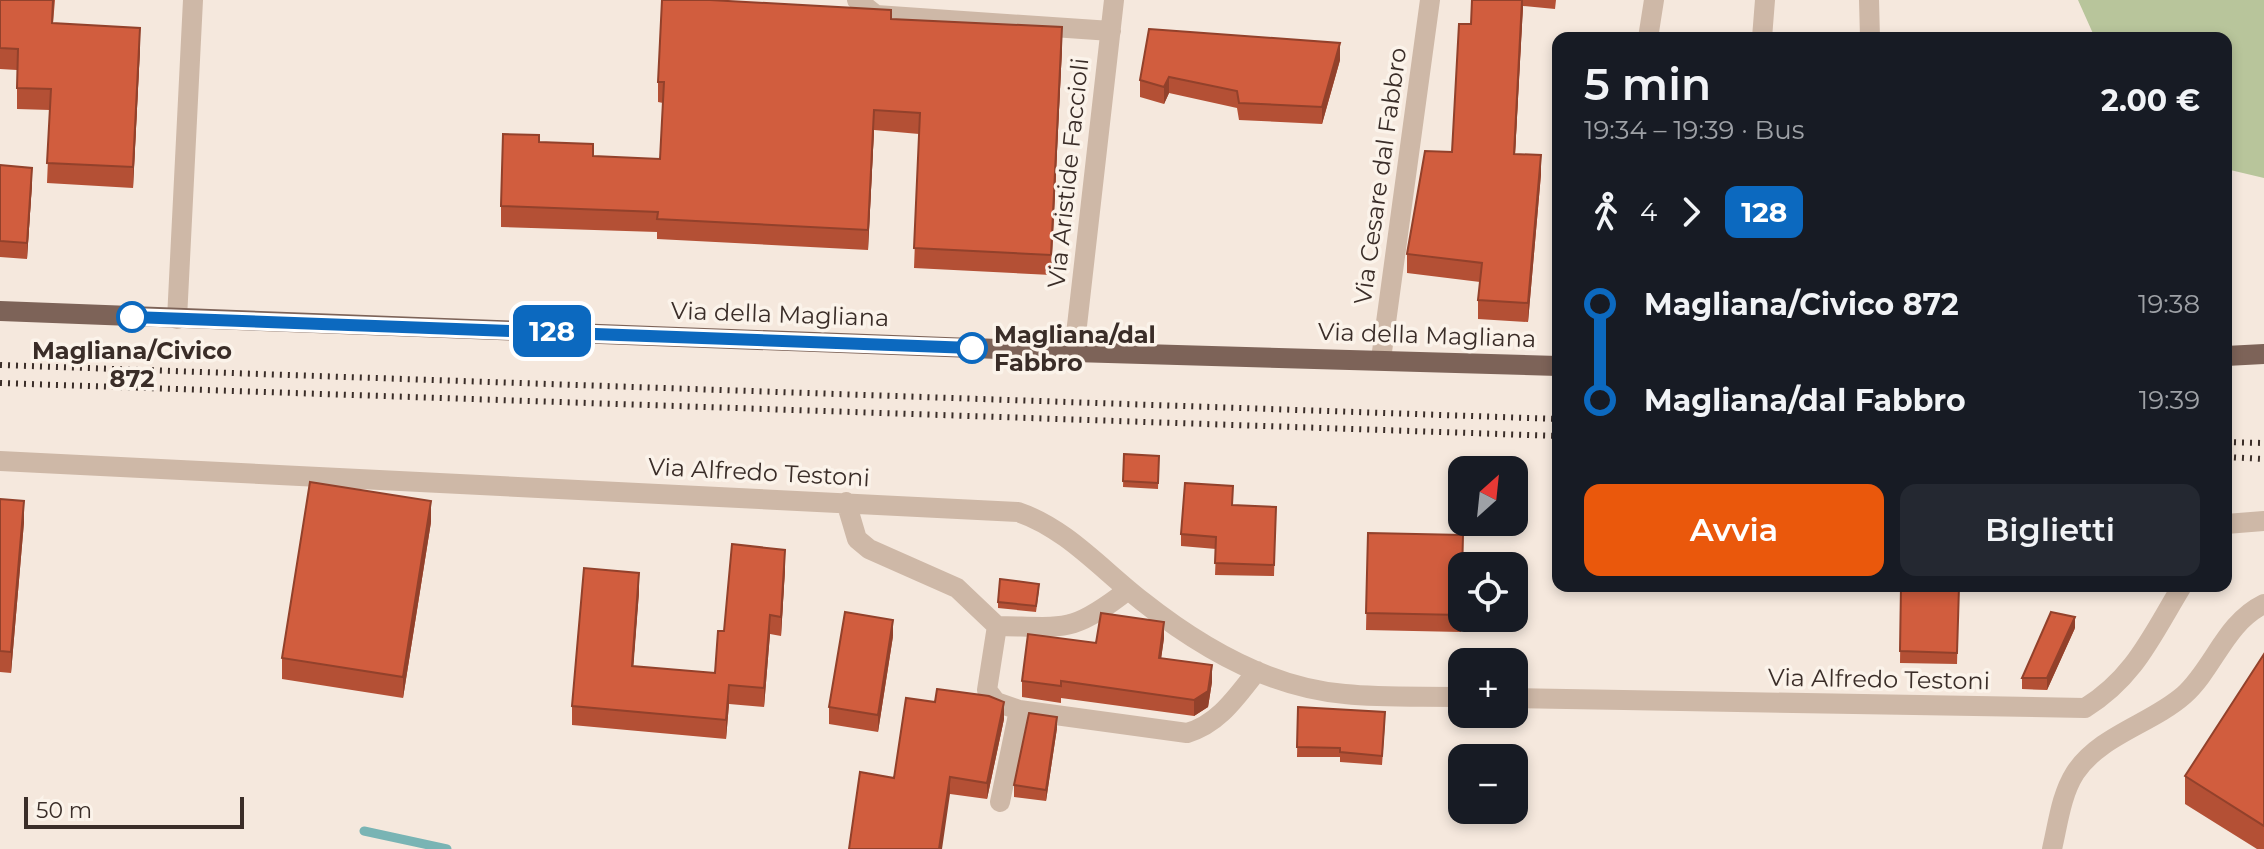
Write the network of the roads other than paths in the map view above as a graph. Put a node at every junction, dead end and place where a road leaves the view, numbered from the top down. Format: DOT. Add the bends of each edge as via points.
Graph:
graph roads {
  1 [pos="193,0"];
  2 [pos="857,0"];
  3 [pos="1114,0"];
  4 [pos="1430,0"];
  5 [pos="1654,0"];
  6 [pos="1765,0"];
  7 [pos="1869,0"];
  8 [pos="1111,31"];
  9 [pos="1649,32"];
  10 [pos="1762,32"];
  11 [pos="1870,32"];
  12 [pos="0,311"];
  13 [pos="177,319"];
  14 [pos="1074,352"];
  15 [pos="2264,354"];
  16 [pos="2232,356"];
  17 [pos="1381,359"];
  18 [pos="1552,366"];
  19 [pos="0,461"];
  20 [pos="846,502"];
  21 [pos="2264,521"];
  22 [pos="2232,524"];
  23 [pos="1128,590"];
  24 [pos="2178,592"];
  25 [pos="2264,604"];
  26 [pos="997,626"];
  27 [pos="1257,671"];
  28 [pos="1448,697"];
  29 [pos="1528,698"];
  30 [pos="1019,710"];
  31 [pos="1000,802"];
  32 [pos="2052,849"];
  1 -- 13 [label="street"];
  2 -- 8 [label="street" via="876,15"];
  3 -- 8 [label="street, Via Aristide Faccioli"];
  4 -- 17 [label="street, Via Cesare dal Fabbro"];
  5 -- 9 [label="street"];
  6 -- 10 [label="street"];
  7 -- 11 [label="street"];
  8 -- 14 [label="street, Via Aristide Faccioli"];
  12 -- 13 [label="main road, Via della Magliana"];
  13 -- 14 [label="main road, Via della Magliana"];
  14 -- 17 [label="main road, Via della Magliana"];
  15 -- 16 [label="main road"];
  17 -- 18 [label="main road, Via della Magliana"];
  19 -- 20 [label="street, Via Alfredo Testoni"];
  20 -- 23 [label="street, Via Alfredo Testoni" via="1030,516 1053,527"];
  20 -- 26 [label="street" via="857,539 869,549 957,588"];
  21 -- 22 [label="street"];
  23 -- 26 [label="street" via="1090,619 1070,627"];
  23 -- 27 [label="street, Via Alfredo Testoni" via="1192,637"];
  24 -- 29 [label="street, Via Alfredo Testoni" via="2115,690 2085,708"];
  25 -- 32 [label="street" via="2231,631 2186,693 2093,752 2065,794"];
  26 -- 30 [label="street" via="987,690 996,702"];
  27 -- 28 [label="street, Via Alfredo Testoni" via="1345,694"];
  27 -- 30 [label="street" via="1223,713 1203,729 1187,733"];
  30 -- 31 [label="street"];
}
